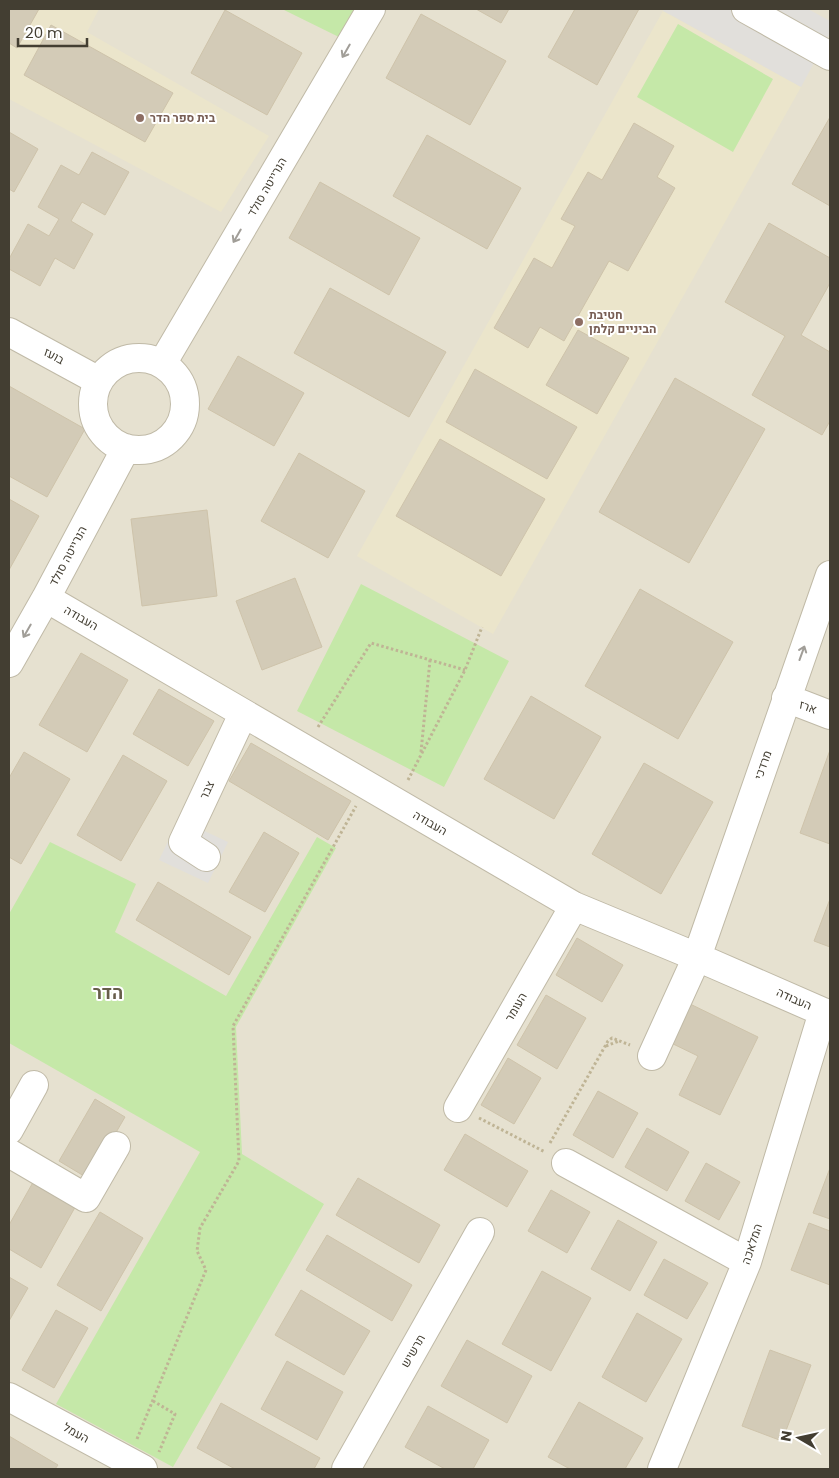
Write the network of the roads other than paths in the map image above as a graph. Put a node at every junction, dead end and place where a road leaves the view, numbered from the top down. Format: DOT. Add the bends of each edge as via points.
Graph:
graph roads {
  1 [pos="371,9"];
  2 [pos="746,9"];
  3 [pos="830,56"];
  4 [pos="9,332"];
  5 [pos="162,364"];
  6 [pos="99,380"];
  7 [pos="126,448"];
  8 [pos="830,574"];
  9 [pos="46,598"];
  10 [pos="9,663"];
  11 [pos="786,698"];
  12 [pos="243,714"];
  13 [pos="830,715"];
  14 [pos="206,857"];
  15 [pos="574,906"];
  16 [pos="697,957"];
  17 [pos="827,1014"];
  18 [pos="652,1056"];
  19 [pos="34,1084"];
  20 [pos="458,1108"];
  21 [pos="9,1130"];
  22 [pos="116,1146"];
  23 [pos="9,1153"];
  24 [pos="555,1157"];
  25 [pos="480,1232"];
  26 [pos="747,1262"];
  27 [pos="9,1397"];
  28 [pos="150,1461"];
  29 [pos="346,1469"];
  30 [pos="662,1469"];
  1 -- 5 [label="street, הנרייטה סולד, one-way"];
  2 -- 3 [label="street"];
  4 -- 6 [label="street, בועז"];
  5 -- 6 [label="street" via="131,358 116,364"];
  5 -- 7 [label="street" via="175,376 183,390 181,422 170,438 157,446 141,450"];
  6 -- 7 [label="street" via="93,412 109,439"];
  7 -- 9 [label="street, הנרייטה סולד"];
  11 -- 8 [label="street, מרדכי, one-way"];
  9 -- 10 [label="street, הנרייטה סולד, one-way"];
  9 -- 12 [label="street, העבודה"];
  11 -- 13 [label="street, ארז"];
  11 -- 16 [label="street, מרדכי"];
  12 -- 14 [label="street, צבר" via="183,842"];
  12 -- 15 [label="street, העבודה"];
  15 -- 16 [label="street, העבודה"];
  15 -- 20 [label="street, העומר"];
  16 -- 17 [label="street, העבודה"];
  16 -- 18 [label="street, מרדכי"];
  17 -- 26 [label="street, המלאכה"];
  19 -- 21 [label="street"];
  22 -- 23 [label="street" via="86,1198"];
  24 -- 26 [label="street"];
  25 -- 29 [label="street, תרשיש"];
  26 -- 30 [label="street, המלאכה"];
  27 -- 28 [label="street, העמל"];
}
